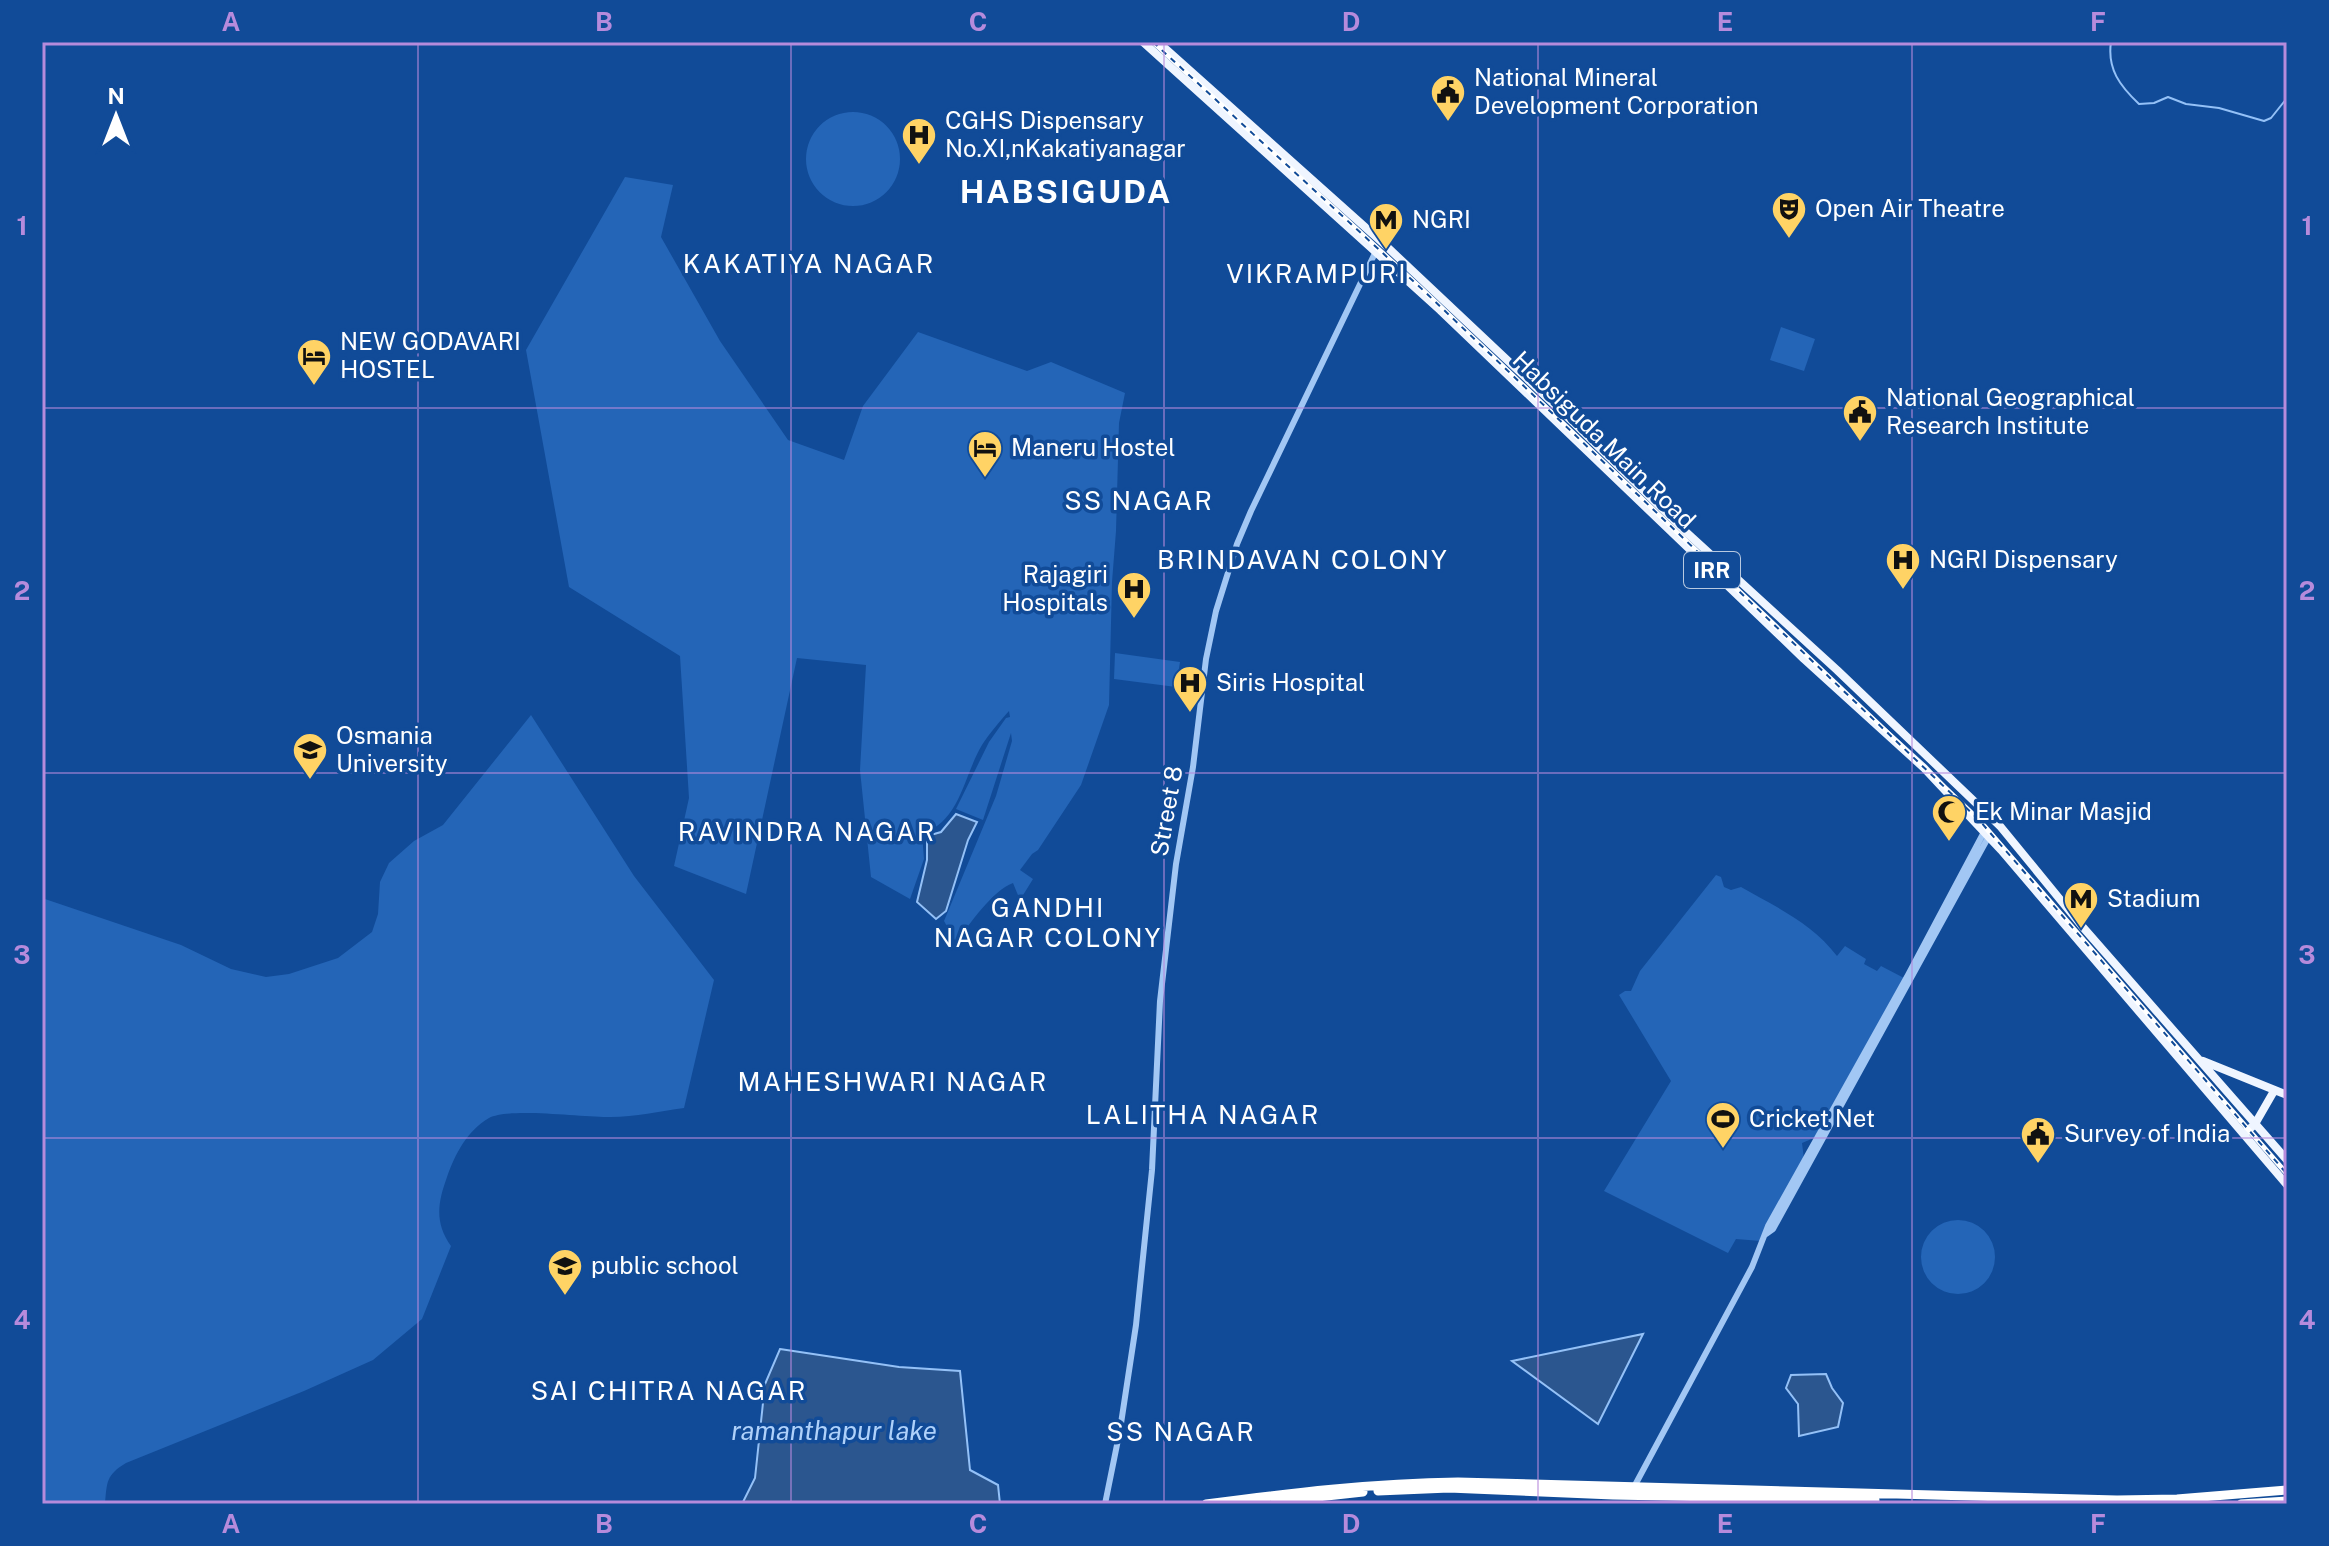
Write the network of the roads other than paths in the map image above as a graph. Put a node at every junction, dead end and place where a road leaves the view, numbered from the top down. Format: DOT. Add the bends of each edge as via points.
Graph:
graph roads {
  1 [pos="1143,42"];
  2 [pos="1156,45"];
  3 [pos="1376,251"];
  4 [pos="1574,423"];
  5 [pos="1564,430"];
  6 [pos="1928,757"];
  7 [pos="1921,765"];
  8 [pos="1986,834"];
  9 [pos="2201,1060"];
  10 [pos="2274,1091"];
  11 [pos="2287,1095"];
  12 [pos="2255,1124"];
  13 [pos="2244,1134"];
  14 [pos="2287,1160"];
  15 [pos="2287,1185"];
  16 [pos="1368,1489"];
  17 [pos="2287,1490"];
  18 [pos="1633,1491"];
  19 [pos="1721,1497"];
  20 [pos="2287,1501"];
  21 [pos="1105,1504"];
  22 [pos="1206,1504"];
  23 [pos="1253,1504"];
  24 [pos="2022,1504"];
  25 [pos="2241,1504"];
  1 -- 2 [label="main road, Habsiguda Main Road / IRR"];
  2 -- 3 [label="main road, Habsiguda Main Road / IRR"];
  2 -- 4 [label="main road, Habsiguda Main Road / IRR" via="1327,192"];
  3 -- 5 [label="main road, Habsiguda Main Road / IRR"];
  3 -- 21 [label="street, Street 8" via="1242,533 1216,611 1160,1001 1152,1170 1136,1325"];
  4 -- 5 [label="main road"];
  4 -- 6 [label="main road, Habsiguda Main Road / IRR"];
  5 -- 7 [label="main road, Habsiguda Main Road / IRR"];
  6 -- 7 [label="main road"];
  6 -- 9 [label="main road, Habsiguda Main Road / IRR" via="2000,826"];
  7 -- 8 [label="main road, Habsiguda Main Road / IRR"];
  8 -- 13 [label="main road, Habsiguda Main Road / IRR"];
  8 -- 18 [label="street" via="1766,1234"];
  9 -- 10 [label="main road"];
  9 -- 12 [label="main road, Habsiguda Main Road / IRR"];
  10 -- 11 [label="main road"];
  10 -- 12 [label="main road"];
  12 -- 13 [label="main road"];
  12 -- 14 [label="main road, IRR"];
  13 -- 15 [label="main road, IRR"];
  16 -- 18 [label="highway" via="1465,1482"];
  16 -- 22 [label="highway"];
  16 -- 23 [label="highway"];
  17 -- 19 [label="highway" via="2113,1500"];
  18 -- 19 [label="highway"];
  19 -- 24 [label="highway"];
  20 -- 25 [label="highway"];
}
